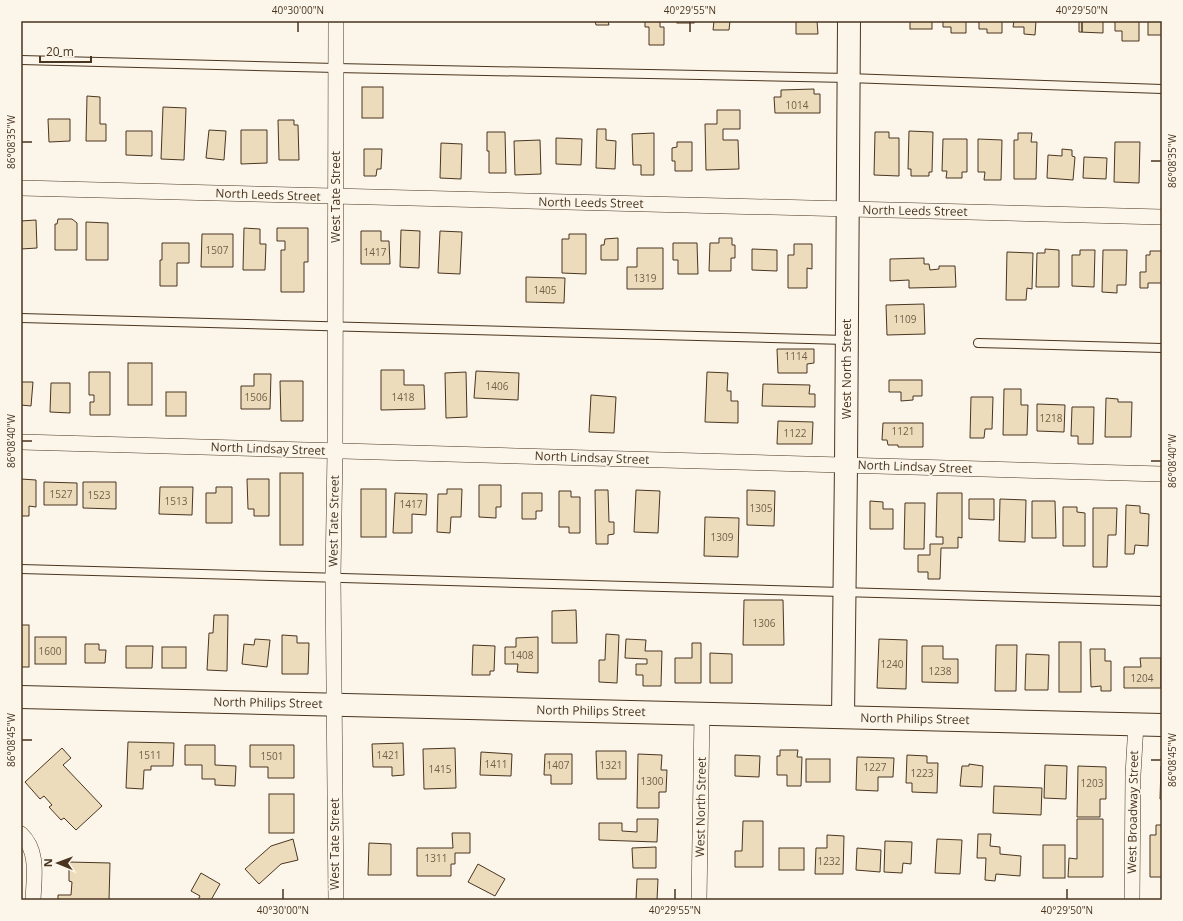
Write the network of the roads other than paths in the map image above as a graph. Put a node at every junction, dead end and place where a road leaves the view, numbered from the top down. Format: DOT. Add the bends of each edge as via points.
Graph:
graph roads {
  1 [pos="336,21"];
  2 [pos="849,21"];
  3 [pos="21,60"];
  4 [pos="336,68"];
  5 [pos="848,78"];
  6 [pos="1162,89"];
  7 [pos="21,188"];
  8 [pos="336,196"];
  9 [pos="848,210"];
  10 [pos="1162,217"];
  11 [pos="21,318"];
  12 [pos="335,326"];
  13 [pos="847,340"];
  14 [pos="978,343"];
  15 [pos="1162,348"];
  16 [pos="21,442"];
  17 [pos="335,450"];
  18 [pos="846,465"];
  19 [pos="1162,474"];
  20 [pos="21,569"];
  21 [pos="333,577"];
  22 [pos="845,592"];
  23 [pos="1162,601"];
  24 [pos="21,697"];
  25 [pos="334,704"];
  26 [pos="702,714"];
  27 [pos="843,717"];
  28 [pos="1136,724"];
  29 [pos="1162,725"];
  30 [pos="21,834"];
  31 [pos="33,900"];
  32 [pos="336,900"];
  33 [pos="699,900"];
  34 [pos="1132,900"];
  1 -- 4 [label="street, West Tate Street"];
  2 -- 5 [label="street, West North Street"];
  3 -- 4 [label="lane"];
  4 -- 5 [label="lane"];
  4 -- 8 [label="street, West Tate Street"];
  5 -- 6 [label="lane"];
  5 -- 9 [label="street, West North Street"];
  7 -- 8 [label="street, North Leeds Street"];
  8 -- 9 [label="street, North Leeds Street"];
  8 -- 12 [label="street, West Tate Street"];
  9 -- 10 [label="street, North Leeds Street"];
  9 -- 13 [label="street, West North Street"];
  11 -- 12 [label="lane"];
  12 -- 13 [label="lane"];
  12 -- 17 [label="street, West Tate Street"];
  13 -- 18 [label="street, West North Street"];
  14 -- 15 [label="lane"];
  16 -- 17 [label="street, North Lindsay Street"];
  17 -- 18 [label="street, North Lindsay Street"];
  17 -- 21 [label="street, West Tate Street"];
  18 -- 19 [label="street, North Lindsay Street"];
  18 -- 22 [label="street, West North Street"];
  20 -- 21 [label="lane"];
  21 -- 22 [label="lane"];
  21 -- 25 [label="street, West Tate Street"];
  22 -- 23 [label="lane"];
  22 -- 27 [label="street, West North Street"];
  24 -- 25 [label="street, North Philips Street"];
  25 -- 26 [label="street, North Philips Street"];
  25 -- 32 [label="street, West Tate Street"];
  26 -- 27 [label="street, North Philips Street"];
  26 -- 33 [label="street, West North Street"];
  27 -- 28 [label="street, North Philips Street"];
  28 -- 29 [label="street, North Philips Street"];
  28 -- 34 [label="street, West Broadway Street"];
  30 -- 31 [label="street" via="28,840 34,856"];
}
